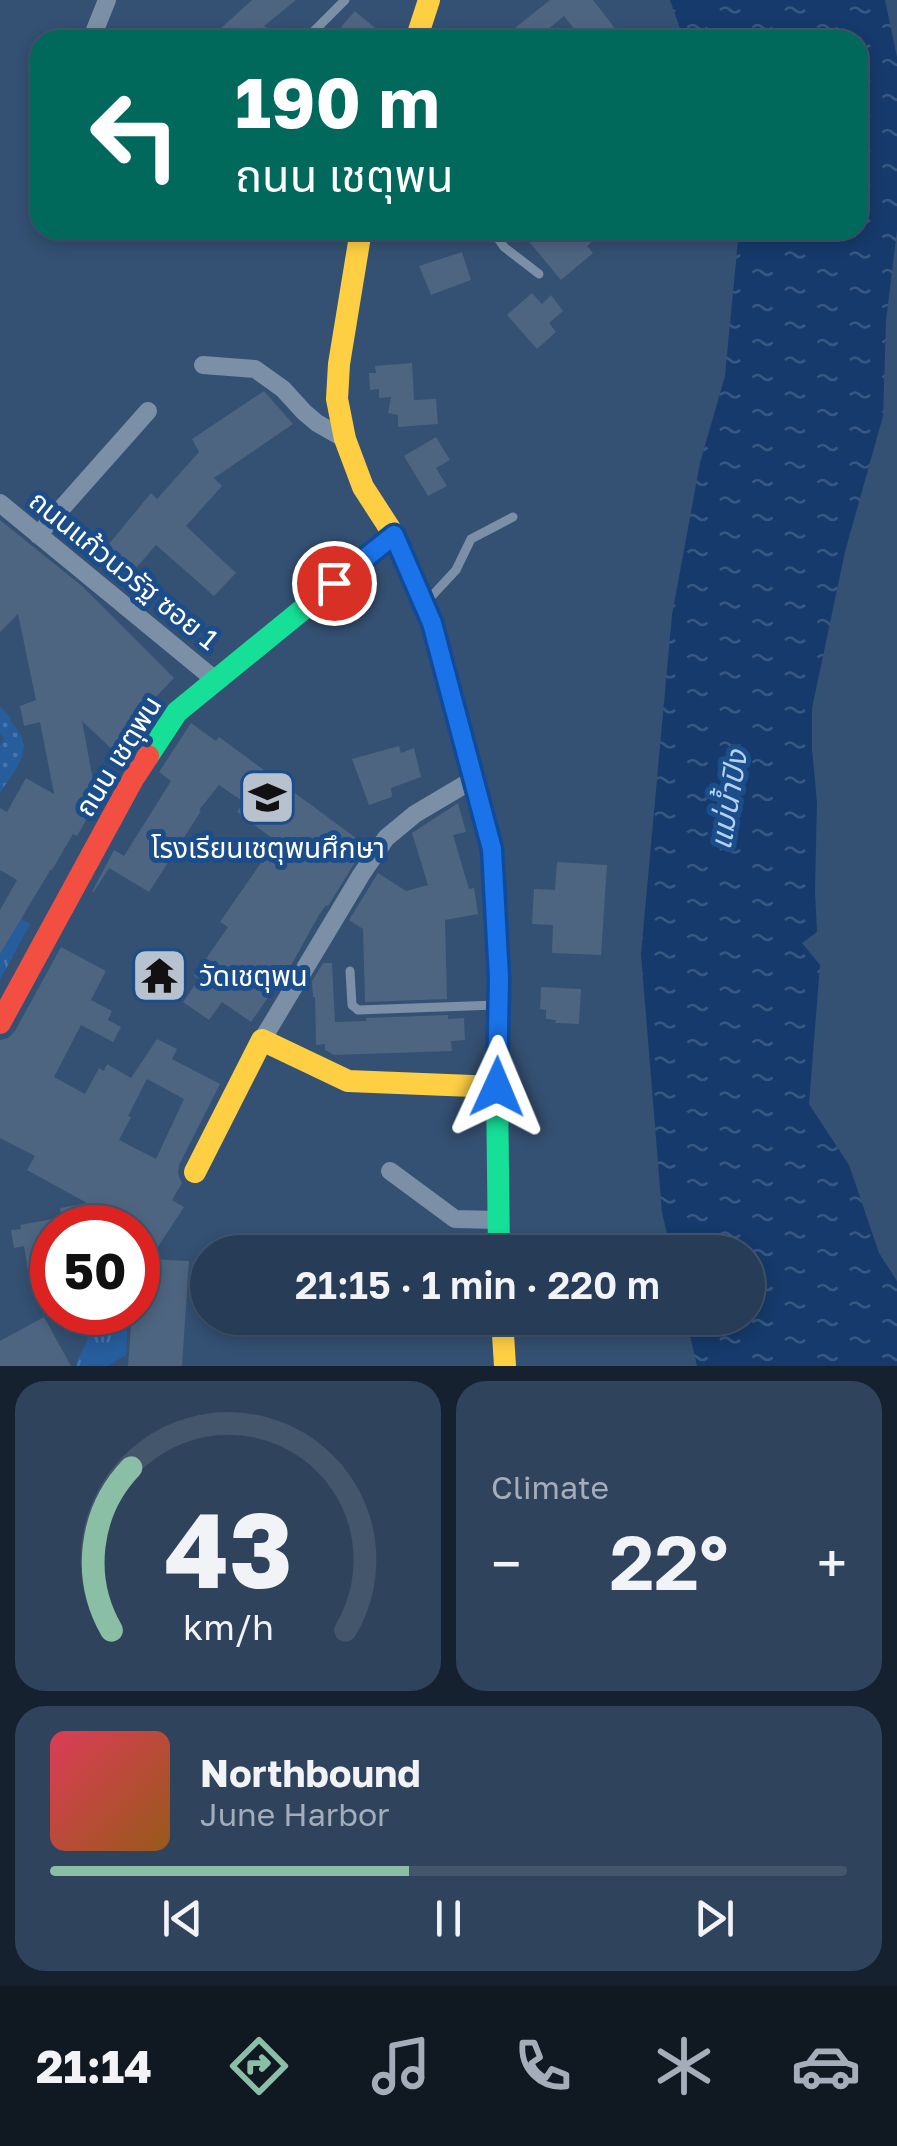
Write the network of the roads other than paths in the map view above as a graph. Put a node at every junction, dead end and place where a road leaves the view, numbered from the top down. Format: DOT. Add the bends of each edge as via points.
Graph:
graph roads {
  1 [pos="107,0"];
  2 [pos="345,0"];
  3 [pos="429,0"];
  4 [pos="95,30"];
  5 [pos="316,30"];
  6 [pos="419,30"];
  7 [pos="359,240"];
  8 [pos="499,240"];
  9 [pos="540,274"];
  10 [pos="202,366"];
  11 [pos="148,411"];
  12 [pos="344,438"];
  13 [pos="0,503"];
  14 [pos="513,517"];
  15 [pos="38,535"];
  16 [pos="394,535"];
  17 [pos="424,604"];
  18 [pos="214,680"];
  19 [pos="474,778"];
  20 [pos="350,972"];
  21 [pos="498,1005"];
  22 [pos="0,1022"];
  23 [pos="262,1040"];
  24 [pos="497,1087"];
  25 [pos="390,1171"];
  26 [pos="195,1172"];
  27 [pos="498,1220"];
  28 [pos="498,1235"];
  29 [pos="503,1335"];
  30 [pos="505,1366"];
  1 -- 4 [label="street"];
  2 -- 5 [label="lane"];
  3 -- 6 [label="main road"];
  7 -- 12 [label="main road" via="339,364"];
  8 -- 9 [label="lane"];
  10 -- 12 [label="street" via="255,369"];
  11 -- 15 [label="street"];
  12 -- 16 [label="main road" via="363,487"];
  13 -- 15 [label="street, ถนนแก้วนวรัฐ ซอย 1"];
  14 -- 17 [label="lane" via="471,540 456,570"];
  15 -- 18 [label="street, ถนนแก้วนวรัฐ ซอย 1"];
  16 -- 17 [label="main road"];
  16 -- 18 [label="main road, ถนน เชตุพน"];
  17 -- 19 [label="main road"];
  18 -- 22 [label="main road, ถนน เชตุพน" via="177,712 133,779"];
  19 -- 21 [label="main road" via="492,849"];
  19 -- 23 [label="street" via="386,838"];
  20 -- 21 [label="lane" via="358,1010"];
  21 -- 24 [label="main road"];
  23 -- 24 [label="main road" via="348,1082"];
  23 -- 26 [label="main road"];
  24 -- 27 [label="main road"];
  25 -- 27 [label="street" via="455,1219"];
  27 -- 28 [label="main road"];
  29 -- 30 [label="main road"];
}
